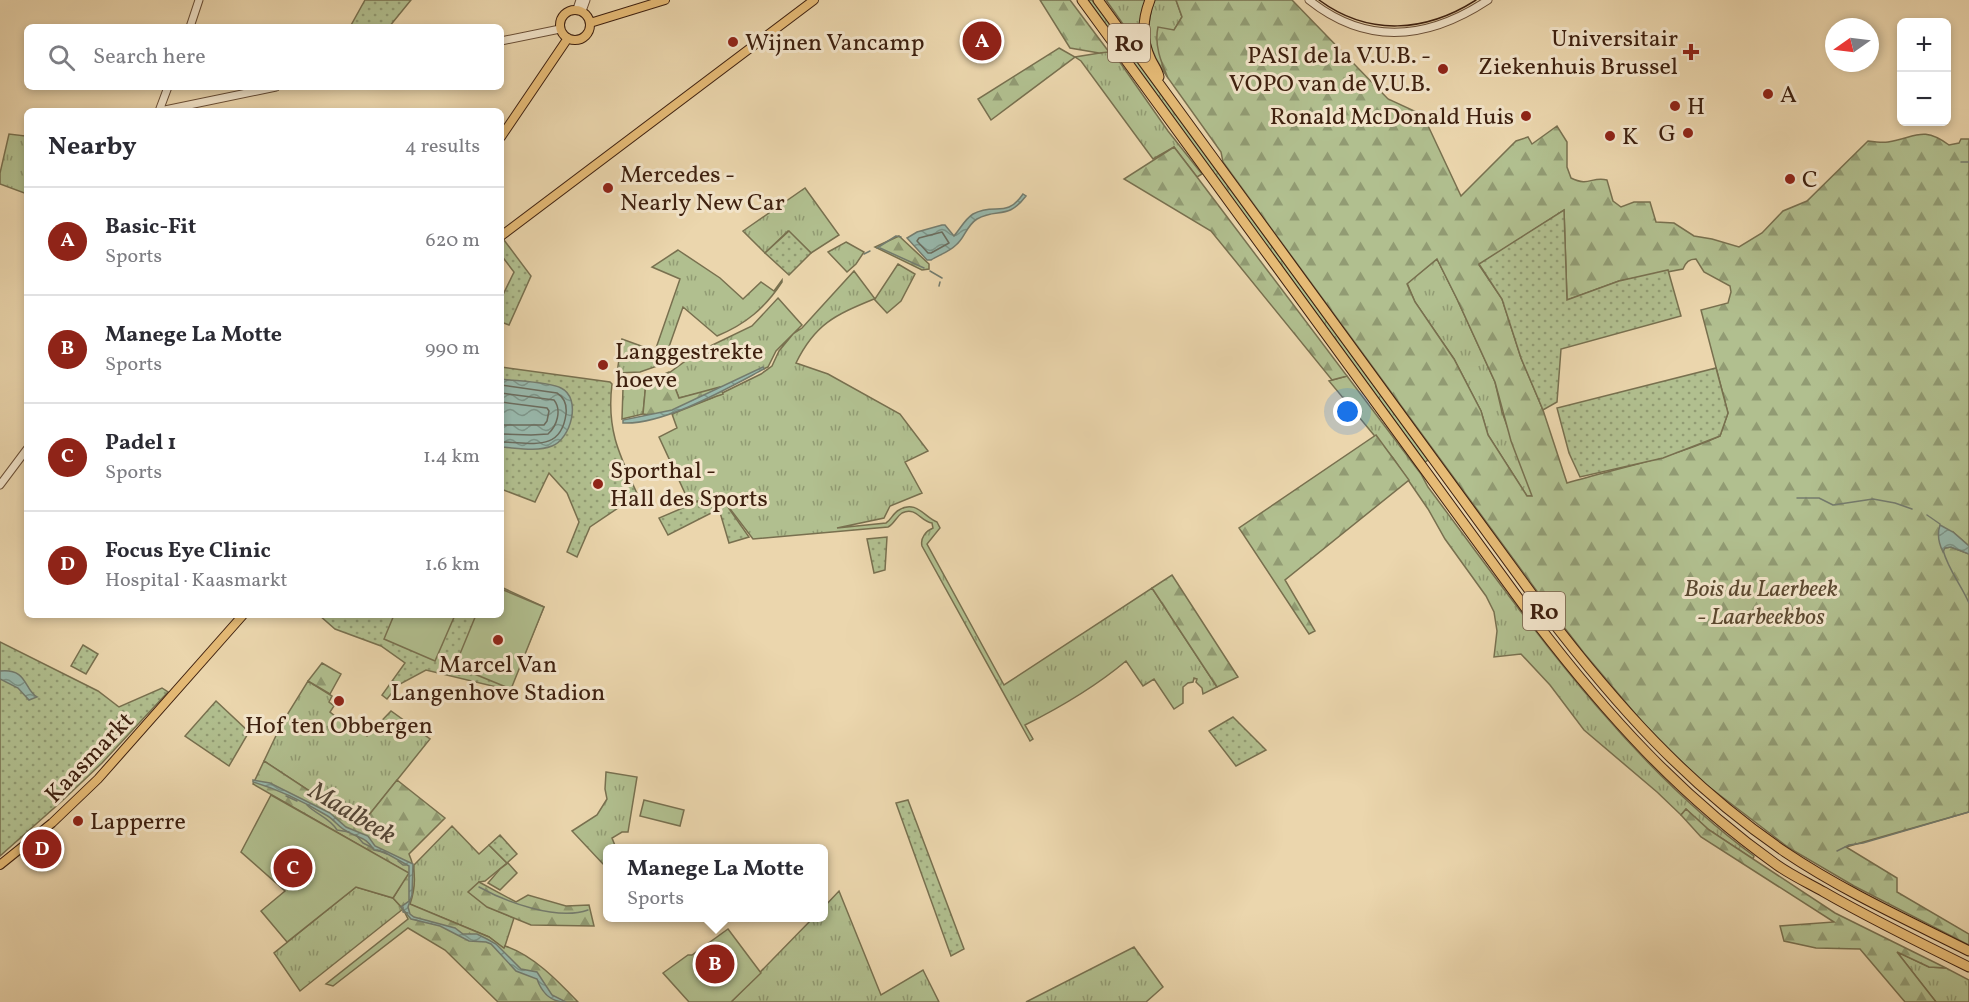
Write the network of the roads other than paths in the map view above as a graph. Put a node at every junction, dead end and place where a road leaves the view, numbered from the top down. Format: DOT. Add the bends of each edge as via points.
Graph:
graph roads {
  1 [pos="199,0"];
  2 [pos="580,0"];
  3 [pos="586,0"];
  4 [pos="665,0"];
  5 [pos="814,0"];
  6 [pos="1082,0"];
  7 [pos="1098,0"];
  8 [pos="1150,0"];
  9 [pos="1309,0"];
  10 [pos="1488,0"];
  11 [pos="580,10"];
  12 [pos="590,23"];
  13 [pos="191,24"];
  14 [pos="560,29"];
  15 [pos="568,38"];
  16 [pos="504,40"];
  17 [pos="1160,85"];
  18 [pos="167,90"];
  19 [pos="262,90"];
  20 [pos="161,108"];
  21 [pos="174,108"];
  22 [pos="504,133"];
  23 [pos="504,234"];
  24 [pos="24,453"];
  25 [pos="0,485"];
  26 [pos="240,618"];
  27 [pos="0,865"];
  28 [pos="1969,951"];
  29 [pos="1969,967"];
  1 -- 13 [label="street"];
  2 -- 11 [label="street"];
  3 -- 11 [label="street"];
  4 -- 12 [label="main road"];
  5 -- 23 [label="main road"];
  6 -- 29 [label="highway, R0" via="1536,621 1629,736 1715,818 1779,866"];
  7 -- 17 [label="highway, R0"];
  8 -- 17 [label="highway" via="1144,38"];
  9 -- 10 [label="street" via="1352,24 1402,32 1450,22"];
  11 -- 12 [label="main road"];
  11 -- 14 [label="main road" via="562,16"];
  12 -- 15 [label="main road" via="584,37"];
  14 -- 15 [label="main road"];
  14 -- 16 [label="street"];
  15 -- 22 [label="main road"];
  17 -- 28 [label="highway, R0" via="1545,612 1639,727 1697,784 1786,852 1851,891"];
  18 -- 20 [label="street"];
  19 -- 21 [label="street"];
  24 -- 25 [label="street"];
  26 -- 27 [label="main road, Kaasmarkt" via="91,786"];
}
